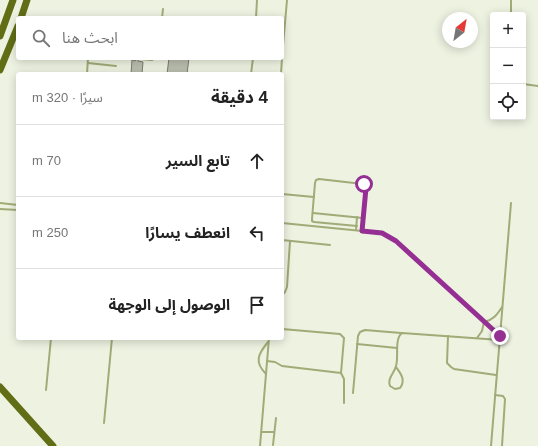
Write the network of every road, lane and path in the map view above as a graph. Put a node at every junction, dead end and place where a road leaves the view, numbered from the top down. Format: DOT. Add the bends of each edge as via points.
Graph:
graph roads {
  1 [pos="9,0"];
  2 [pos="13,0"];
  3 [pos="27,0"];
  4 [pos="257,0"];
  5 [pos="287,0"];
  6 [pos="511,0"];
  7 [pos="163,9"];
  8 [pos="510,12"];
  9 [pos="22,16"];
  10 [pos="162,16"];
  11 [pos="256,16"];
  12 [pos="7,17"];
  13 [pos="16,31"];
  14 [pos="284,35"];
  15 [pos="0,36"];
  16 [pos="253,60"];
  17 [pos="282,60"];
  18 [pos="88,63"];
  19 [pos="116,66"];
  20 [pos="0,70"];
  21 [pos="87,72"];
  22 [pos="252,72"];
  23 [pos="281,72"];
  24 [pos="526,84"];
  25 [pos="538,86"];
  26 [pos="284,194"];
  27 [pos="314,197"];
  28 [pos="0,203"];
  29 [pos="511,203"];
  30 [pos="16,205"];
  31 [pos="0,209"];
  32 [pos="16,210"];
  33 [pos="312,213"];
  34 [pos="357,217"];
  35 [pos="363,218"];
  36 [pos="284,223"];
  37 [pos="357,226"];
  38 [pos="356,230"];
  39 [pos="362,231"];
  40 [pos="284,240"];
  41 [pos="290,241"];
  42 [pos="330,245"];
  43 [pos="284,293"];
  44 [pos="502,306"];
  45 [pos="484,322"];
  46 [pos="284,329"];
  47 [pos="402,333"];
  48 [pos="448,336"];
  49 [pos="500,336"];
  50 [pos="477,338"];
  51 [pos="51,340"];
  52 [pos="112,340"];
  53 [pos="500,340"];
  54 [pos="269,342"];
  55 [pos="357,344"];
  56 [pos="397,348"];
  57 [pos="267,361"];
  58 [pos="396,367"];
  59 [pos="341,373"];
  60 [pos="266,375"];
  61 [pos="497,375"];
  62 [pos="0,387"];
  63 [pos="46,390"];
  64 [pos="353,393"];
  65 [pos="495,395"];
  66 [pos="344,403"];
  67 [pos="276,418"];
  68 [pos="104,423"];
  69 [pos="261,432"];
  70 [pos="274,432"];
  71 [pos="273,445"];
  72 [pos="53,446"];
  73 [pos="260,446"];
  74 [pos="491,446"];
  75 [pos="502,446"];
  1 -- 12 [label="main road"];
  2 -- 12 [label="main road"];
  3 -- 9 [label="main road"];
  4 -- 11 [label="lane"];
  5 -- 14 [label="lane"];
  6 -- 8 [label="lane"];
  7 -- 10 [label="lane"];
  12 -- 15 [label="main road"];
  13 -- 20 [label="main road"];
  16 -- 22 [label="lane"];
  17 -- 23 [label="lane"];
  18 -- 19 [label="lane"];
  18 -- 21 [label="lane"];
  24 -- 25 [label="lane"];
  26 -- 27 [label="lane"];
  27 -- 33 [label="lane"];
  27 -- 35 [label="lane" via="315,183 319,179 364,184 366,188"];
  28 -- 30 [label="lane"];
  29 -- 44 [label="lane"];
  31 -- 32 [label="lane"];
  33 -- 34 [label="lane"];
  33 -- 37 [label="lane" via="314,222"];
  34 -- 35 [label="lane"];
  34 -- 37 [label="lane"];
  35 -- 39 [label="lane"];
  36 -- 38 [label="lane"];
  37 -- 38 [label="lane"];
  38 -- 39 [label="lane"];
  39 -- 45 [label="lane" via="382,233 396,241"];
  40 -- 41 [label="lane"];
  41 -- 42 [label="lane"];
  41 -- 43 [label="lane" via="287,287"];
  44 -- 45 [label="lane" via="495,318"];
  44 -- 49 [label="lane"];
  45 -- 49 [label="lane"];
  45 -- 50 [label="lane"];
  46 -- 59 [label="lane" via="340,334 344,338"];
  47 -- 48 [label="lane"];
  47 -- 55 [label="lane" via="362,330"];
  47 -- 56 [label="lane" via="398,337"];
  48 -- 50 [label="lane"];
  48 -- 61 [label="lane" via="447,363 451,367"];
  49 -- 53 [label="lane"];
  50 -- 53 [label="lane"];
  51 -- 63 [label="lane"];
  52 -- 68 [label="lane"];
  53 -- 61 [label="lane"];
  54 -- 57 [label="lane"];
  54 -- 60 [label="lane" via="258,357 259,366"];
  55 -- 56 [label="lane"];
  55 -- 64 [label="lane"];
  56 -- 58 [label="lane"];
  57 -- 59 [label="lane" via="282,366"];
  57 -- 60 [label="lane"];
  58 -- 58 [label="lane" via="389,382 395,389 400,388 404,380"];
  59 -- 66 [label="lane" via="344,379"];
  60 -- 69 [label="lane"];
  61 -- 65 [label="lane"];
  62 -- 72 [label="main road"];
  65 -- 74 [label="lane"];
  65 -- 75 [label="lane" via="503,396 505,401"];
  67 -- 70 [label="lane"];
  69 -- 70 [label="lane"];
  69 -- 73 [label="lane"];
  70 -- 71 [label="lane"];
}
